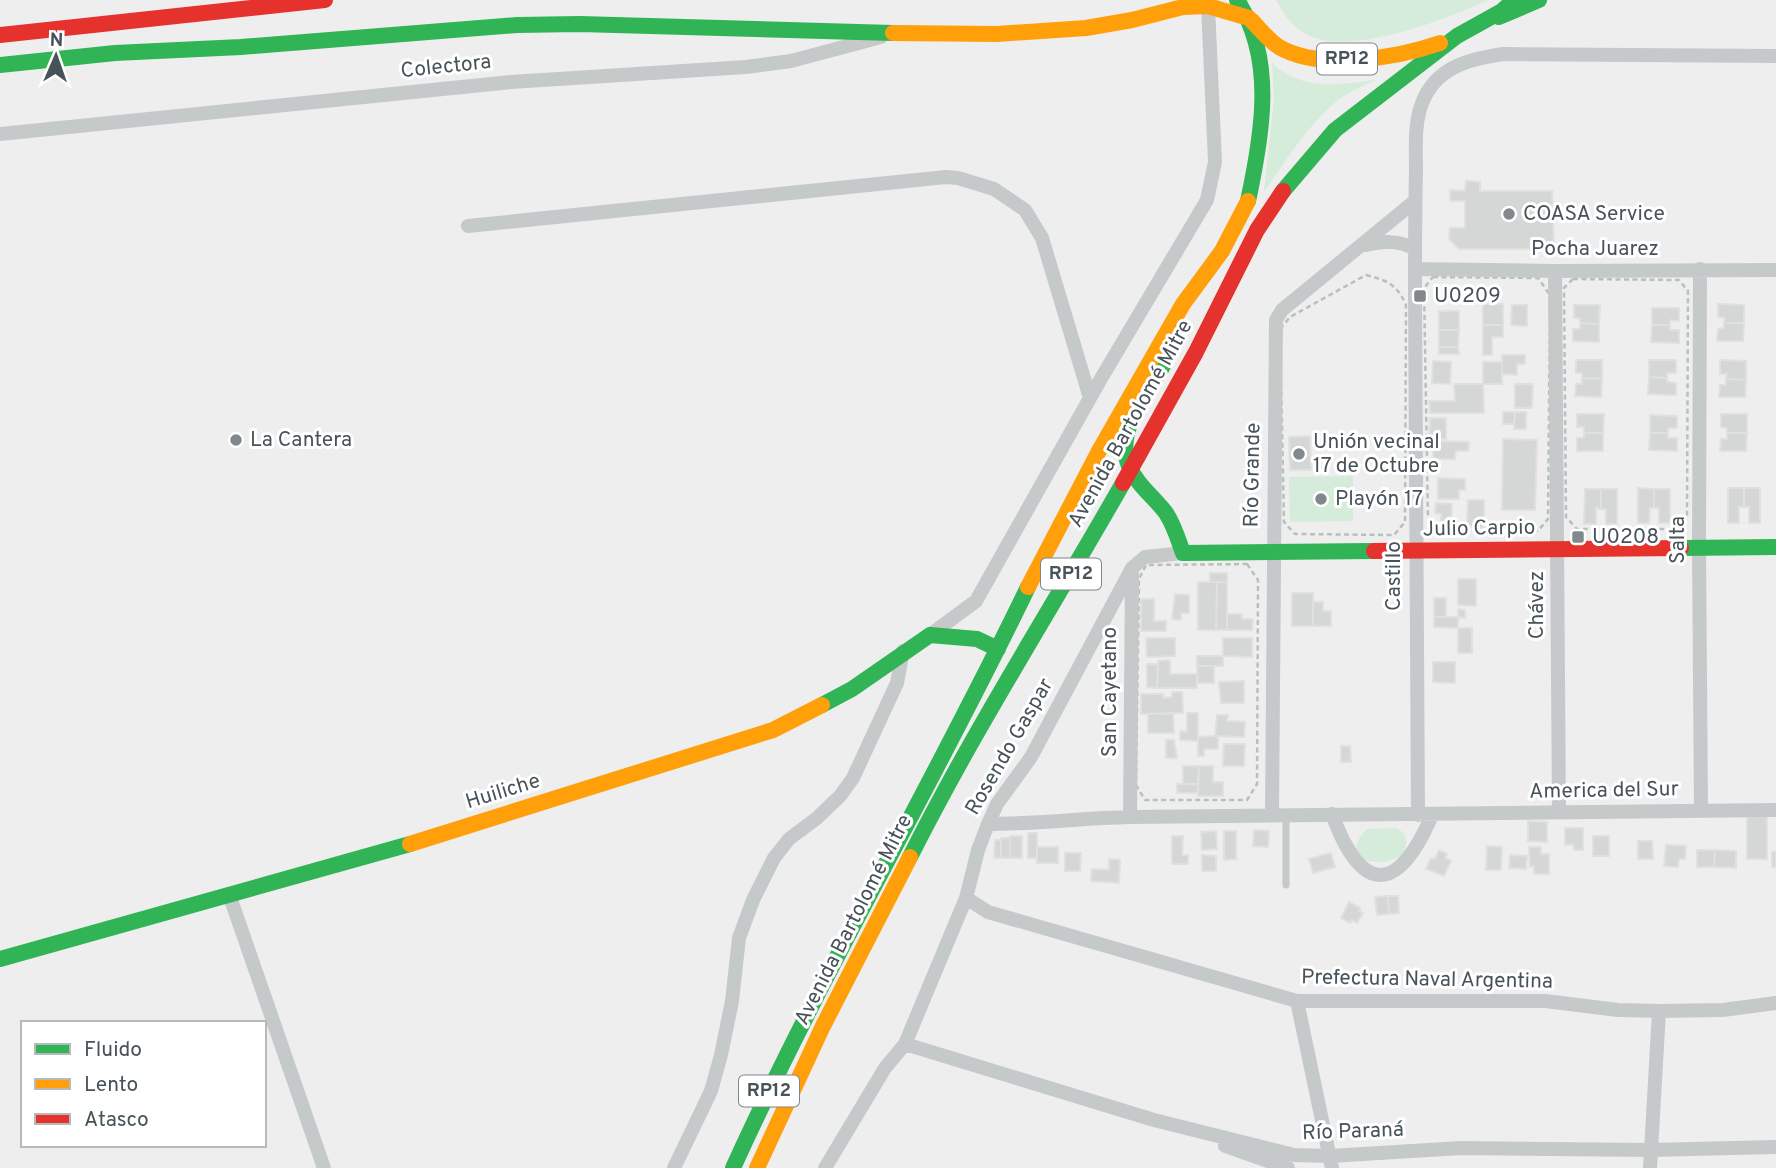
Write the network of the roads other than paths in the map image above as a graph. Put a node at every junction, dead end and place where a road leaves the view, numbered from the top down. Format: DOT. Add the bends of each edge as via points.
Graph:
graph roads {
  1 [pos="325,0"];
  2 [pos="1237,0"];
  3 [pos="1514,0"];
  4 [pos="1539,0"];
  5 [pos="1208,6"];
  6 [pos="1249,18"];
  7 [pos="894,34"];
  8 [pos="0,35"];
  9 [pos="1457,36"];
  10 [pos="1776,56"];
  11 [pos="0,65"];
  12 [pos="0,134"];
  13 [pos="1415,201"];
  14 [pos="468,226"];
  15 [pos="1361,246"];
  16 [pos="1415,249"];
  17 [pos="1415,269"];
  18 [pos="1700,270"];
  19 [pos="1776,270"];
  20 [pos="1555,271"];
  21 [pos="1176,316"];
  22 [pos="1090,398"];
  23 [pos="1130,471"];
  24 [pos="1699,547"];
  25 [pos="1776,547"];
  26 [pos="1558,549"];
  27 [pos="1415,551"];
  28 [pos="1183,553"];
  29 [pos="1273,553"];
  30 [pos="1132,568"];
  31 [pos="930,635"];
  32 [pos="998,649"];
  33 [pos="903,651"];
  34 [pos="1701,810"];
  35 [pos="1776,810"];
  36 [pos="1559,812"];
  37 [pos="1332,814"];
  38 [pos="1279,815"];
  39 [pos="1425,815"];
  40 [pos="1130,817"];
  41 [pos="988,824"];
  42 [pos="1286,885"];
  43 [pos="229,894"];
  44 [pos="965,898"];
  45 [pos="0,959"];
  46 [pos="1297,1001"];
  47 [pos="1776,1003"];
  48 [pos="1659,1011"];
  49 [pos="905,1044"];
  50 [pos="1154,1120"];
  51 [pos="1776,1147"];
  52 [pos="1650,1150"];
  53 [pos="1331,1162"];
  54 [pos="324,1168"];
  55 [pos="674,1168"];
  56 [pos="733,1168"];
  57 [pos="757,1168"];
  58 [pos="825,1168"];
  59 [pos="1288,1168"];
  60 [pos="1650,1168"];
  1 -- 8 [label="street"];
  2 -- 6 [label="street, Avenida Bartolomé Mitre / RP12"];
  3 -- 9 [label="street, Avenida Bartolomé Mitre / RP12"];
  4 -- 9 [label="street"];
  5 -- 6 [label="street"];
  5 -- 7 [label="street" via="1086,28"];
  5 -- 22 [label="street" via="1215,162 1210,191"];
  6 -- 9 [label="street, RP12" via="1281,48 1307,58 1330,60 1377,57 1433,46"];
  6 -- 21 [label="street, Avenida Bartolomé Mitre / RP12" via="1264,83 1255,173 1234,232"];
  7 -- 11 [label="street" via="517,25"];
  7 -- 12 [label="street, Colectora" via="791,61 746,67 511,82"];
  9 -- 23 [label="street, Avenida Bartolomé Mitre / RP12" via="1335,130 1287,186 1257,230"];
  10 -- 13 [label="street, Castillo" via="1503,54 1478,57 1448,69 1431,85 1422,104"];
  13 -- 15 [label="street, Río Grande"];
  13 -- 16 [label="street, Castillo"];
  14 -- 22 [label="street" via="958,178 994,189 1025,211 1042,238"];
  15 -- 16 [label="street" via="1382,241"];
  15 -- 29 [label="street, Río Grande" via="1282,310 1276,320 1279,466"];
  16 -- 17 [label="street, Castillo"];
  17 -- 20 [label="street, Pocha Juarez"];
  17 -- 27 [label="street, Castillo"];
  18 -- 19 [label="street, Pocha Juarez"];
  18 -- 20 [label="street, Pocha Juarez"];
  18 -- 24 [label="street, Salta"];
  20 -- 26 [label="street, Chávez"];
  21 -- 23 [label="street" via="1166,360 1127,436"];
  21 -- 32 [label="street, Avenida Bartolomé Mitre / RP12" via="1098,451"];
  22 -- 31 [label="street" via="976,601"];
  23 -- 28 [label="street" via="1167,515"];
  23 -- 57 [label="street, Avenida Bartolomé Mitre / RP12" via="942,793 823,1026"];
  24 -- 25 [label="street, Julio Carpio"];
  24 -- 26 [label="street, Julio Carpio"];
  24 -- 34 [label="street, Salta"];
  26 -- 27 [label="street, Julio Carpio"];
  26 -- 36 [label="street, Chávez"];
  27 -- 29 [label="street, Julio Carpio"];
  27 -- 39 [label="street, Castillo"];
  28 -- 29 [label="street, Julio Carpio"];
  28 -- 30 [label="street" via="1145,557"];
  29 -- 38 [label="street, Río Grande"];
  30 -- 40 [label="street, San Cayetano"];
  30 -- 41 [label="street, Rosendo Gaspar" via="1031,757"];
  31 -- 32 [label="street" via="977,639"];
  31 -- 33 [label="street, Huiliche"];
  32 -- 56 [label="street, Avenida Bartolomé Mitre / RP12"];
  33 -- 43 [label="street, Huiliche" via="852,689 772,730 373,855"];
  33 -- 55 [label="street" via="897,683 853,778 817,818 789,839 753,900 739,938 732,1001 714,1079"];
  34 -- 35 [label="street, America del Sur"];
  34 -- 36 [label="street, America del Sur"];
  36 -- 39 [label="street, America del Sur"];
  37 -- 38 [label="street, America del Sur"];
  37 -- 39 [label="street, America del Sur"];
  37 -- 39 [label="street" via="1352,858 1368,872 1380,874 1400,869 1418,842"];
  38 -- 40 [label="street, America del Sur"];
  38 -- 42 [label="lane"];
  40 -- 41 [label="street, America del Sur"];
  41 -- 44 [label="street, Rosendo Gaspar"];
  43 -- 45 [label="street, Huiliche"];
  43 -- 54 [label="street"];
  44 -- 46 [label="street, Prefectura Naval Argentina" via="988,912"];
  44 -- 49 [label="street, Rosendo Gaspar"];
  46 -- 48 [label="street, Prefectura Naval Argentina" via="1545,1001"];
  46 -- 53 [label="street"];
  47 -- 48 [label="street, Prefectura Naval Argentina"];
  48 -- 52 [label="street"];
  49 -- 50 [label="street, Río Paraná"];
  49 -- 58 [label="street, Rosendo Gaspar" via="885,1068"];
  50 -- 53 [label="street, Río Paraná"];
  50 -- 59 [label="street"];
  51 -- 52 [label="street, Río Paraná"];
  52 -- 53 [label="street, Río Paraná" via="1461,1149"];
  52 -- 60 [label="street"];
}
